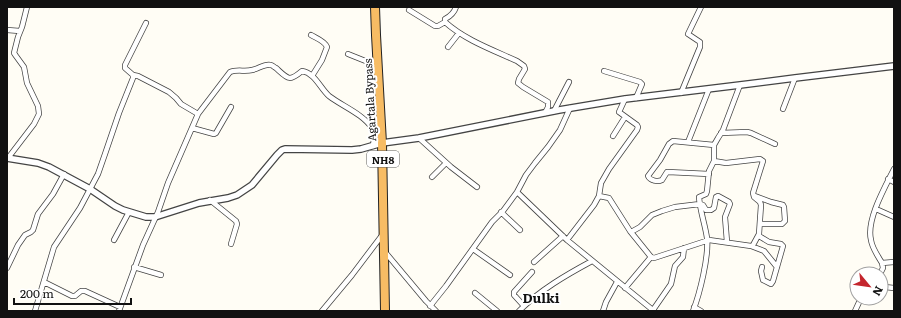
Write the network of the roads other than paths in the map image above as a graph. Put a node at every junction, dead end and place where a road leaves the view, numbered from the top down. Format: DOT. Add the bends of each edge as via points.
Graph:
graph roads {
  1 [pos="375,7"];
  2 [pos="456,7"];
  3 [pos="701,7"];
  4 [pos="26,8"];
  5 [pos="409,10"];
  6 [pos="445,22"];
  7 [pos="146,23"];
  8 [pos="7,30"];
  9 [pos="20,32"];
  10 [pos="460,33"];
  11 [pos="311,35"];
  12 [pos="448,47"];
  13 [pos="348,54"];
  14 [pos="378,66"];
  15 [pos="894,66"];
  16 [pos="604,71"];
  17 [pos="133,75"];
  18 [pos="312,76"];
  19 [pos="795,78"];
  20 [pos="569,82"];
  21 [pos="740,86"];
  22 [pos="709,89"];
  23 [pos="681,92"];
  24 [pos="636,98"];
  25 [pos="625,100"];
  26 [pos="231,107"];
  27 [pos="570,108"];
  28 [pos="782,109"];
  29 [pos="554,111"];
  30 [pos="545,113"];
  31 [pos="198,114"];
  32 [pos="624,117"];
  33 [pos="192,128"];
  34 [pos="721,133"];
  35 [pos="613,136"];
  36 [pos="419,138"];
  37 [pos="688,142"];
  38 [pos="382,143"];
  39 [pos="775,144"];
  40 [pos="714,145"];
  41 [pos="373,146"];
  42 [pos="8,158"];
  43 [pos="714,161"];
  44 [pos="446,163"];
  45 [pos="894,169"];
  46 [pos="64,174"];
  47 [pos="709,174"];
  48 [pos="432,177"];
  49 [pos="888,179"];
  50 [pos="894,182"];
  51 [pos="477,187"];
  52 [pos="90,189"];
  53 [pos="516,192"];
  54 [pos="599,196"];
  55 [pos="754,196"];
  56 [pos="210,200"];
  57 [pos="700,204"];
  58 [pos="876,209"];
  59 [pos="129,212"];
  60 [pos="502,212"];
  61 [pos="155,217"];
  62 [pos="894,217"];
  63 [pos="760,224"];
  64 [pos="520,230"];
  65 [pos="631,232"];
  66 [pos="384,233"];
  67 [pos="563,236"];
  68 [pos="759,236"];
  69 [pos="114,240"];
  70 [pos="567,240"];
  71 [pos="707,241"];
  72 [pos="727,242"];
  73 [pos="231,244"];
  74 [pos="751,246"];
  75 [pos="473,248"];
  76 [pos="684,248"];
  77 [pos="384,251"];
  78 [pos="651,257"];
  79 [pos="592,261"];
  80 [pos="534,262"];
  81 [pos="894,262"];
  82 [pos="882,263"];
  83 [pos="883,266"];
  84 [pos="134,267"];
  85 [pos="762,267"];
  86 [pos="777,267"];
  87 [pos="7,268"];
  88 [pos="532,272"];
  89 [pos="161,275"];
  90 [pos="510,275"];
  91 [pos="44,282"];
  92 [pos="617,282"];
  93 [pos="625,288"];
  94 [pos="475,293"];
  95 [pos="430,306"];
  96 [pos="524,306"];
  97 [pos="120,309"];
  98 [pos="693,309"];
  99 [pos="604,310"];
  100 [pos="35,311"];
  101 [pos="322,311"];
  102 [pos="385,311"];
  103 [pos="436,311"];
  104 [pos="497,311"];
  105 [pos="519,311"];
  106 [pos="653,311"];
  107 [pos="701,311"];
  1 -- 14 [label="highway, Agartala Bypass / NH8"];
  2 -- 6 [label="street"];
  3 -- 23 [label="street" via="688,34 700,42 700,47"];
  4 -- 9 [label="street"];
  5 -- 6 [label="street" via="435,26"];
  6 -- 10 [label="street"];
  7 -- 17 [label="street" via="125,65"];
  8 -- 9 [label="street"];
  9 -- 42 [label="street" via="14,53 24,67 27,83 39,114"];
  10 -- 12 [label="street"];
  10 -- 30 [label="street" via="524,66 518,83 548,102"];
  11 -- 18 [label="street" via="324,42 327,47"];
  13 -- 14 [label="street"];
  14 -- 38 [label="highway, Agartala Bypass / NH8"];
  15 -- 19 [label="street"];
  16 -- 24 [label="street" via="640,82 642,84"];
  17 -- 31 [label="street" via="169,92 181,104"];
  17 -- 52 [label="street" via="98,174"];
  18 -- 31 [label="street" via="302,71 294,78 288,78 270,65 230,72"];
  18 -- 41 [label="street" via="328,95 368,123 373,130"];
  19 -- 21 [label="street"];
  19 -- 28 [label="street"];
  20 -- 29 [label="street"];
  21 -- 22 [label="street"];
  21 -- 34 [label="street"];
  22 -- 23 [label="street"];
  22 -- 37 [label="street"];
  23 -- 24 [label="street"];
  24 -- 25 [label="street"];
  25 -- 27 [label="street"];
  25 -- 32 [label="street" via="619,112"];
  26 -- 33 [label="street" via="216,133"];
  27 -- 29 [label="street"];
  27 -- 53 [label="street" via="560,130"];
  29 -- 30 [label="street"];
  30 -- 36 [label="street"];
  31 -- 33 [label="street"];
  32 -- 35 [label="street"];
  32 -- 54 [label="street" via="638,127 609,168 601,183"];
  33 -- 61 [label="street"];
  34 -- 39 [label="street" via="751,133"];
  34 -- 40 [label="street"];
  36 -- 38 [label="street"];
  36 -- 44 [label="street"];
  37 -- 40 [label="street"];
  37 -- 47 [label="street" via="671,142 648,178 660,181 667,172"];
  38 -- 41 [label="street"];
  38 -- 66 [label="highway, Agartala Bypass / NH8"];
  40 -- 43 [label="street"];
  41 -- 56 [label="street" via="352,150 282,150 243,192 228,198"];
  42 -- 46 [label="street" via="38,163"];
  43 -- 47 [label="street"];
  43 -- 55 [label="street" via="726,163 760,159 762,162"];
  44 -- 48 [label="street"];
  44 -- 51 [label="street"];
  45 -- 49 [label="street"];
  46 -- 52 [label="street"];
  46 -- 87 [label="street" via="38,214 32,232 25,235 18,245"];
  47 -- 57 [label="street" via="707,191 699,197"];
  49 -- 50 [label="street"];
  49 -- 58 [label="street"];
  52 -- 59 [label="street"];
  52 -- 91 [label="street" via="54,247"];
  53 -- 60 [label="street"];
  53 -- 67 [label="street"];
  54 -- 65 [label="street" via="609,198"];
  54 -- 70 [label="street"];
  55 -- 63 [label="street" via="762,205"];
  55 -- 63 [label="street" via="784,207 785,220 782,224"];
  56 -- 61 [label="street"];
  56 -- 73 [label="street" via="236,221"];
  57 -- 65 [label="street" via="652,215"];
  57 -- 71 [label="street"];
  57 -- 72 [label="street" via="705,209 713,209 717,196 729,202 730,206 724,220"];
  58 -- 62 [label="street"];
  58 -- 82 [label="street" via="870,226 870,239"];
  59 -- 61 [label="street"];
  59 -- 69 [label="street"];
  60 -- 64 [label="street"];
  60 -- 75 [label="street"];
  61 -- 84 [label="street"];
  63 -- 68 [label="street"];
  65 -- 78 [label="street"];
  66 -- 77 [label="highway, Agartala Bypass / NH8"];
  66 -- 101 [label="street"];
  67 -- 70 [label="street"];
  67 -- 80 [label="street"];
  68 -- 74 [label="street"];
  68 -- 86 [label="street" via="783,246"];
  70 -- 79 [label="street"];
  71 -- 72 [label="street"];
  71 -- 76 [label="street"];
  71 -- 98 [label="street" via="702,281"];
  72 -- 74 [label="street"];
  74 -- 86 [label="street" via="764,251"];
  75 -- 90 [label="street"];
  75 -- 95 [label="street"];
  76 -- 78 [label="street"];
  76 -- 106 [label="street" via="682,259 675,266 671,284"];
  77 -- 95 [label="street"];
  77 -- 102 [label="highway, Agartala Bypass / NH8"];
  78 -- 93 [label="street"];
  79 -- 92 [label="street"];
  79 -- 96 [label="street" via="537,294"];
  81 -- 82 [label="street"];
  82 -- 83 [label="street"];
  84 -- 89 [label="street"];
  84 -- 97 [label="street"];
  85 -- 86 [label="street" via="763,280 771,284"];
  88 -- 96 [label="street" via="514,292"];
  91 -- 97 [label="street" via="72,296 85,291"];
  91 -- 100 [label="street"];
  92 -- 93 [label="street"];
  92 -- 99 [label="street"];
  93 -- 106 [label="street"];
  94 -- 104 [label="street"];
  95 -- 103 [label="street"];
  96 -- 105 [label="street"];
  98 -- 107 [label="street"];
}
